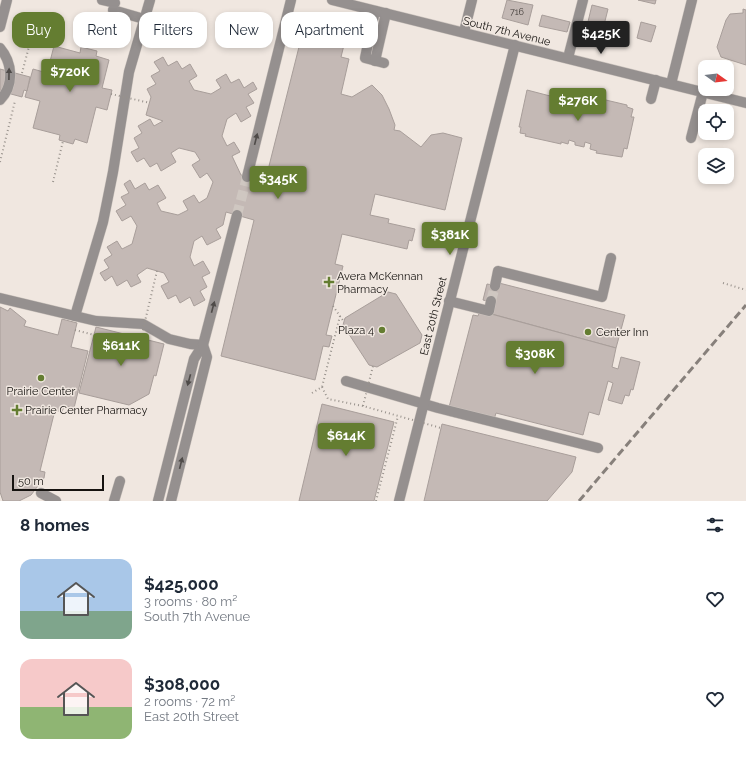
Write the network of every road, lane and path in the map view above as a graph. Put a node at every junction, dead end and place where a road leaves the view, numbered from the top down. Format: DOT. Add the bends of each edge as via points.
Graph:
graph roads {
  1 [pos="7,0"];
  2 [pos="102,0"];
  3 [pos="150,0"];
  4 [pos="291,0"];
  5 [pos="332,0"];
  6 [pos="472,0"];
  7 [pos="583,0"];
  8 [pos="692,0"];
  9 [pos="363,4"];
  10 [pos="375,10"];
  11 [pos="146,12"];
  12 [pos="386,13"];
  13 [pos="139,17"];
  14 [pos="0,27"];
  15 [pos="464,32"];
  16 [pos="139,37"];
  17 [pos="515,45"];
  18 [pos="0,48"];
  19 [pos="568,58"];
  20 [pos="656,80"];
  21 [pos="671,84"];
  22 [pos="698,91"];
  23 [pos="111,94"];
  24 [pos="702,96"];
  25 [pos="719,96"];
  26 [pos="651,99"];
  27 [pos="0,100"];
  28 [pos="150,103"];
  29 [pos="746,103"];
  30 [pos="691,138"];
  31 [pos="63,141"];
  32 [pos="247,177"];
  33 [pos="53,182"];
  34 [pos="237,215"];
  35 [pos="611,258"];
  36 [pos="157,271"];
  37 [pos="722,284"];
  38 [pos="495,286"];
  39 [pos="746,290"];
  40 [pos="0,298"];
  41 [pos="450,301"];
  42 [pos="491,302"];
  43 [pos="333,306"];
  44 [pos="75,316"];
  45 [pos="340,316"];
  46 [pos="344,322"];
  47 [pos="75,330"];
  48 [pos="94,335"];
  49 [pos="141,338"];
  50 [pos="203,345"];
  51 [pos="373,366"];
  52 [pos="346,381"];
  53 [pos="322,387"];
  54 [pos="312,393"];
  55 [pos="424,402"];
  56 [pos="363,406"];
  57 [pos="398,416"];
  58 [pos="178,422"];
  59 [pos="190,424"];
  60 [pos="441,428"];
  61 [pos="598,448"];
  62 [pos="120,482"];
  63 [pos="40,493"];
  64 [pos="56,501"];
  65 [pos="114,501"];
  66 [pos="158,501"];
  67 [pos="171,501"];
  68 [pos="376,501"];
  69 [pos="399,501"];
  1 -- 14 [label="street"];
  2 -- 13 [label="street"];
  3 -- 11 [label="street"];
  32 -- 4 [label="street, one-way"];
  5 -- 9 [label="street, South 7th Avenue"];
  6 -- 15 [label="street"];
  7 -- 19 [label="street"];
  8 -- 21 [label="street"];
  9 -- 10 [label="street, South 7th Avenue"];
  10 -- 12 [label="street, South 7th Avenue"];
  10 -- 12 [label="street" via="365,58 380,62"];
  12 -- 15 [label="street, South 7th Avenue"];
  15 -- 17 [label="street, South 7th Avenue"];
  16 -- 44 [label="street" via="129,72 103,222"];
  17 -- 19 [label="street, South 7th Avenue"];
  17 -- 41 [label="street, East 20th Street"];
  27 -- 18 [label="street, one-way" via="8,86 11,71 6,55"];
  19 -- 20 [label="street, South 7th Avenue"];
  20 -- 21 [label="street, South 7th Avenue"];
  20 -- 26 [label="street"];
  21 -- 22 [label="street, South 7th Avenue"];
  23 -- 28 [label="path, bridge"];
  24 -- 30 [label="street"];
  25 -- 29 [label="street, South 7th Avenue"];
  31 -- 33 [label="path"];
  50 -- 34 [label="street, one-way"];
  35 -- 38 [label="street" via="602,297 498,271"];
  36 -- 49 [label="path, bridge"];
  37 -- 39 [label="path"];
  40 -- 44 [label="street"];
  41 -- 42 [label="street" via="488,311"];
  41 -- 55 [label="street, East 20th Street"];
  43 -- 45 [label="path"];
  44 -- 50 [label="street" via="102,322 143,324 169,339"];
  45 -- 46 [label="path"];
  45 -- 53 [label="path"];
  47 -- 48 [label="path"];
  50 -- 58 [label="street, one-way" via="194,359"];
  50 -- 59 [label="street" via="207,357"];
  51 -- 56 [label="path, bridge"];
  52 -- 55 [label="street"];
  53 -- 54 [label="path"];
  53 -- 56 [label="path, bridge" via="328,399"];
  55 -- 61 [label="street" via="438,408"];
  55 -- 69 [label="street, East 20th Street"];
  56 -- 57 [label="path, bridge"];
  57 -- 60 [label="path, bridge"];
  57 -- 68 [label="path"];
  58 -- 59 [label="street"];
  58 -- 66 [label="street"];
  67 -- 59 [label="street, one-way"];
  62 -- 65 [label="street"];
  63 -- 64 [label="street"];
}
